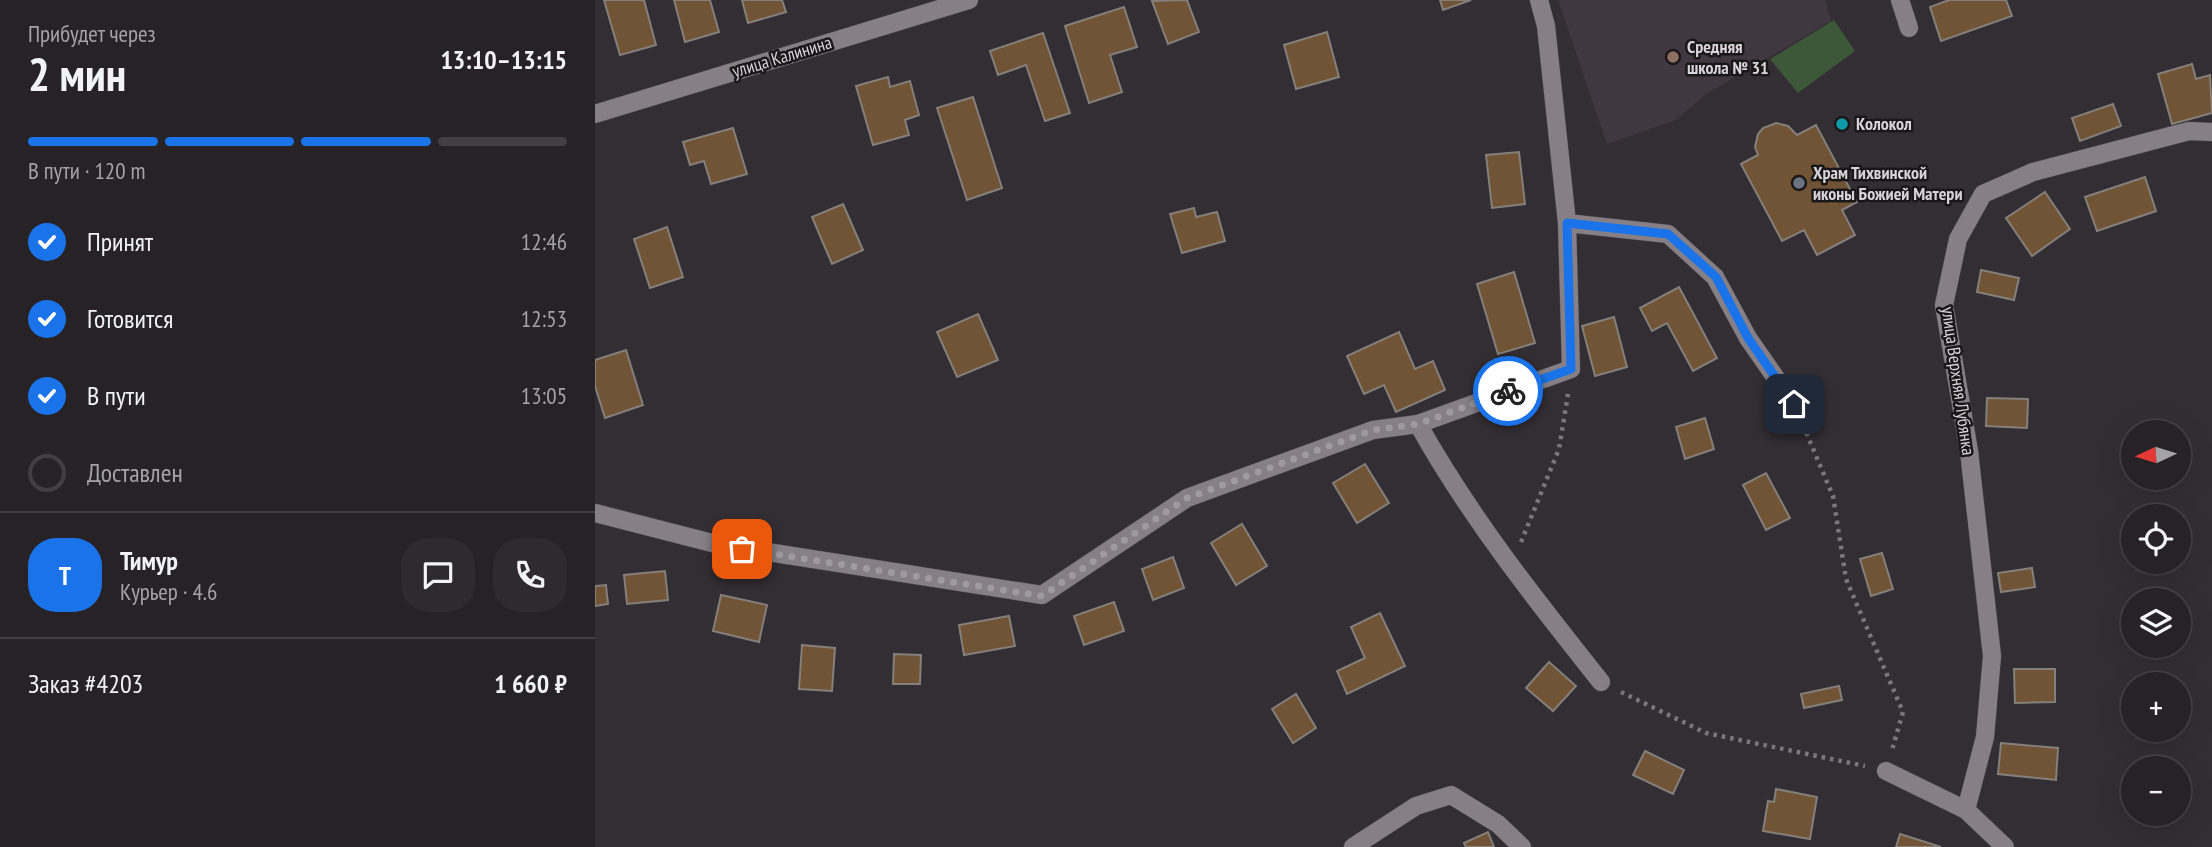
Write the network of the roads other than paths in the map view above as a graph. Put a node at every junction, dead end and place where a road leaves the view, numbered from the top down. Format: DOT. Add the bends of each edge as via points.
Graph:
graph roads {
  1 [pos="969,0"];
  2 [pos="1539,0"];
  3 [pos="1900,0"];
  4 [pos="1909,28"];
  5 [pos="595,114"];
  6 [pos="2212,132"];
  7 [pos="1567,223"];
  8 [pos="1794,404"];
  9 [pos="1418,424"];
  10 [pos="595,513"];
  11 [pos="1601,682"];
  12 [pos="1886,771"];
  13 [pos="1966,810"];
  14 [pos="1353,847"];
  15 [pos="1522,847"];
  16 [pos="2005,847"];
  1 -- 5 [label="street, улица Калинина"];
  2 -- 7 [label="street" via="1546,26"];
  3 -- 4 [label="street"];
  6 -- 13 [label="street, улица Верхняя Лубянка" via="2189,131 2032,172 1983,194 1958,239 1944,305 1969,451 1992,656 1985,737"];
  7 -- 8 [label="street" via="1668,234 1716,277 1748,338"];
  7 -- 9 [label="street" via="1571,369"];
  9 -- 10 [label="street" via="1373,430 1187,498 1042,596 716,544"];
  9 -- 11 [label="street" via="1510,567"];
  12 -- 13 [label="street"];
  13 -- 16 [label="street"];
  14 -- 15 [label="street" via="1416,806 1451,795 1498,824"];
}
